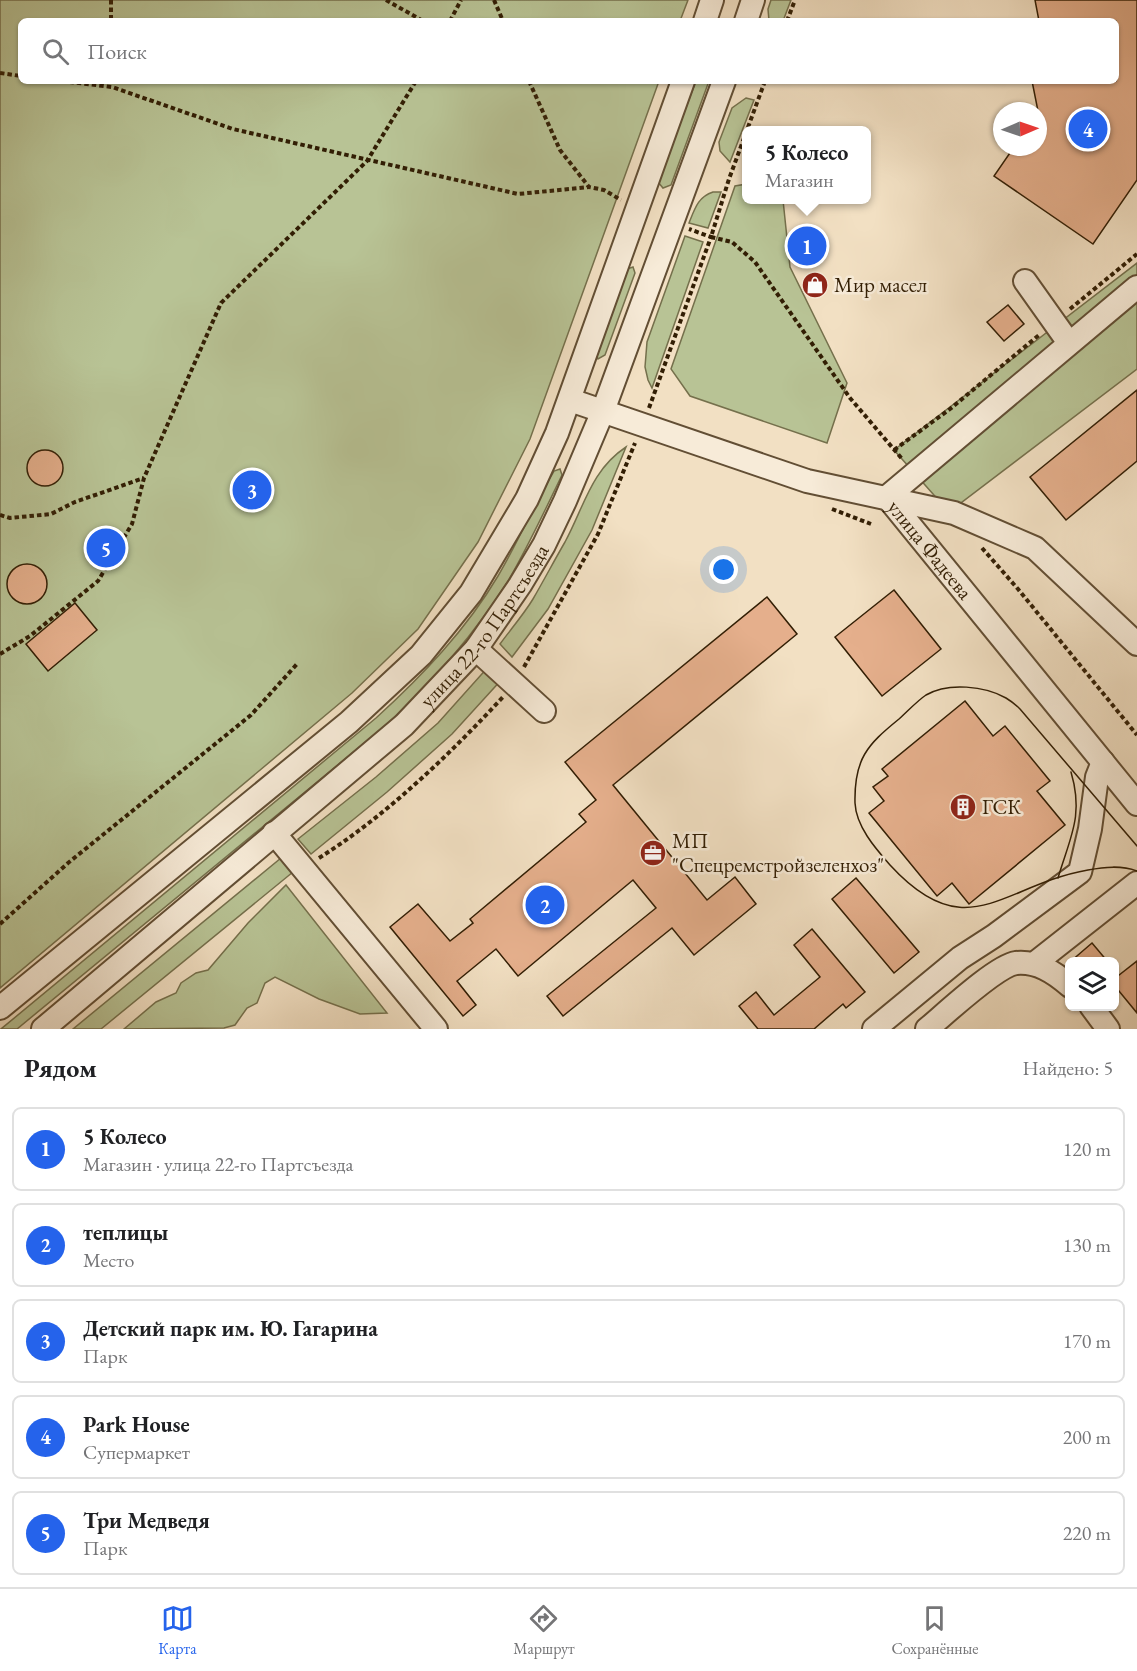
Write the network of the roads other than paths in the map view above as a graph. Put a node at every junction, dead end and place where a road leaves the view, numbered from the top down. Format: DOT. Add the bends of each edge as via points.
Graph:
graph roads {
  1 [pos="712,0"];
  2 [pos="753,0"];
  3 [pos="706,18"];
  4 [pos="747,18"];
  5 [pos="682,84"];
  6 [pos="723,84"];
  7 [pos="645,188"];
  8 [pos="680,202"];
  9 [pos="624,247"];
  10 [pos="658,261"];
  11 [pos="1025,281"];
  12 [pos="1137,287"];
  13 [pos="1069,343"];
  14 [pos="570,400"];
  15 [pos="603,411"];
  16 [pos="887,497"];
  17 [pos="1137,644"];
  18 [pos="476,649"];
  19 [pos="544,711"];
  20 [pos="1102,762"];
  21 [pos="1137,804"];
  22 [pos="274,834"];
  23 [pos="1137,883"];
  24 [pos="1034,964"];
  25 [pos="1065,982"];
  26 [pos="0,1008"];
  27 [pos="1095,1011"];
  28 [pos="43,1029"];
  29 [pos="436,1029"];
  30 [pos="874,1029"];
  31 [pos="927,1029"];
  32 [pos="1108,1029"];
  1 -- 3 [label="street"];
  2 -- 4 [label="street"];
  5 -- 7 [label="street, улица 22-го Партсъезда"];
  6 -- 8 [label="street, улица 22-го Партсъезда"];
  7 -- 8 [label="street"];
  7 -- 9 [label="street, улица 22-го Партсъезда"];
  8 -- 10 [label="street, улица 22-го Партсъезда"];
  9 -- 10 [label="street"];
  9 -- 14 [label="street, улица 22-го Партсъезда"];
  10 -- 15 [label="street, улица 22-го Партсъезда"];
  11 -- 13 [label="street"];
  12 -- 13 [label="street"];
  13 -- 16 [label="street"];
  14 -- 15 [label="street, улица Фадеева"];
  14 -- 26 [label="street, улица 22-го Партсъезда" via="508,532 471,593 421,655 349,722"];
  15 -- 16 [label="street, улица Фадеева" via="807,481"];
  15 -- 18 [label="street, улица 22-го Партсъезда" via="543,545"];
  16 -- 17 [label="street" via="954,513 1035,548"];
  16 -- 20 [label="street, улица Фадеева"];
  18 -- 19 [label="street"];
  18 -- 22 [label="street, улица 22-го Партсъезда" via="404,725"];
  20 -- 21 [label="street, улица Фадеева"];
  20 -- 30 [label="street" via="1080,872 960,958"];
  22 -- 28 [label="street, улица 22-го Партсъезда"];
  22 -- 29 [label="street"];
  23 -- 24 [label="street"];
  24 -- 25 [label="street"];
  24 -- 31 [label="street" via="1014,963 997,972"];
  27 -- 32 [label="street"];
}
